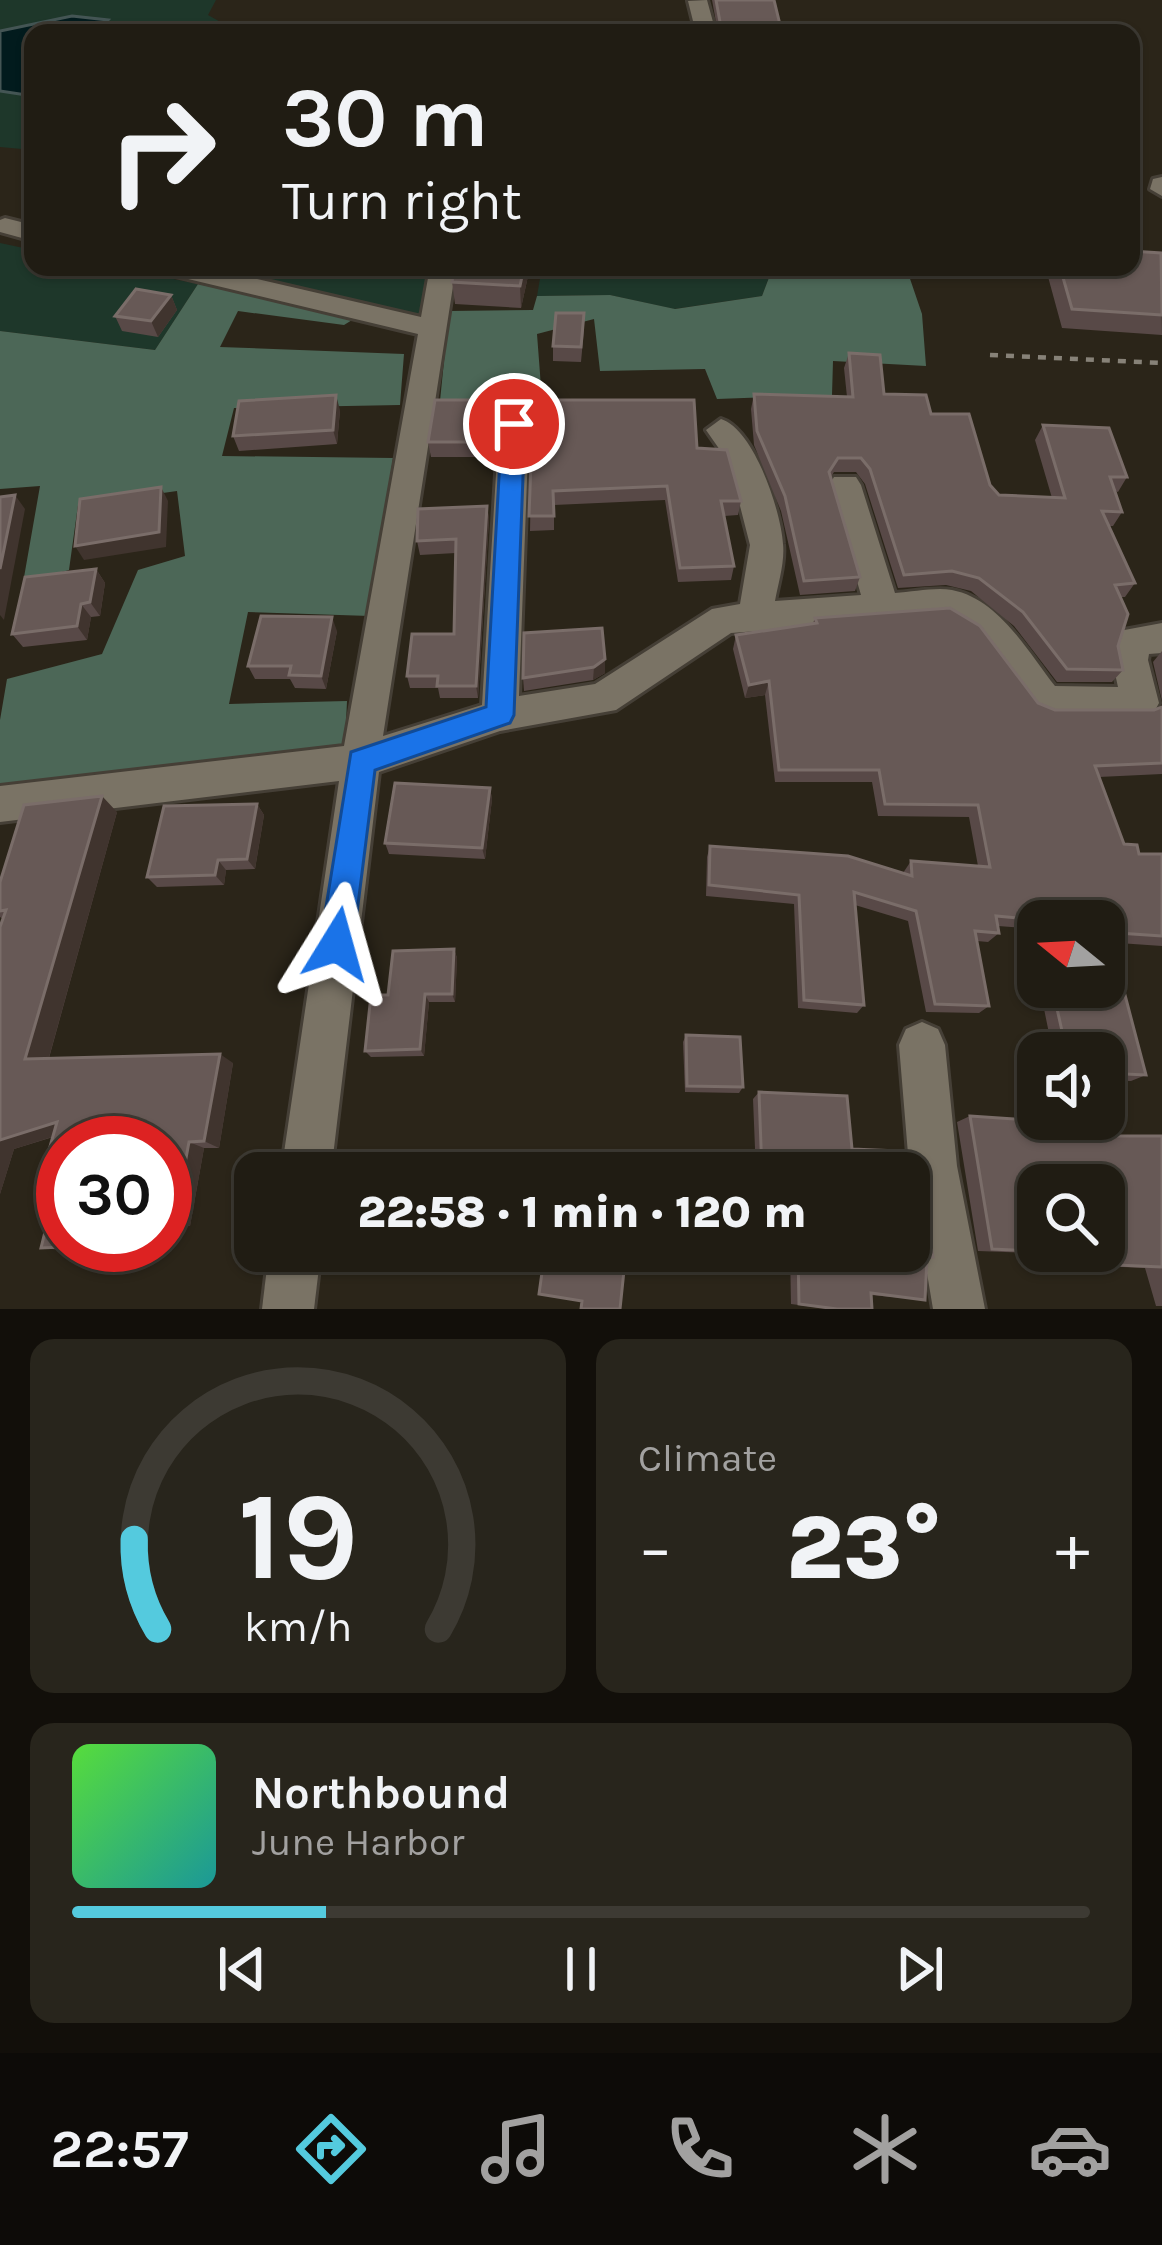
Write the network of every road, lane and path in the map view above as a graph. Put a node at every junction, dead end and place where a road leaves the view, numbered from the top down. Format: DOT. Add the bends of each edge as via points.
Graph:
graph roads {
  1 [pos="5,226"];
  2 [pos="24,231"];
  3 [pos="210,276"];
  4 [pos="442,276"];
  5 [pos="433,329"];
  6 [pos="990,356"];
  7 [pos="1162,363"];
  8 [pos="514,424"];
  9 [pos="721,430"];
  10 [pos="845,485"];
  11 [pos="882,606"];
  12 [pos="755,616"];
  13 [pos="1162,638"];
  14 [pos="500,715"];
  15 [pos="362,761"];
  16 [pos="0,804"];
  17 [pos="922,1045"];
  18 [pos="309,1152"];
  19 [pos="292,1272"];
  20 [pos="287,1309"];
  21 [pos="958,1309"];
  1 -- 2 [label="street"];
  3 -- 5 [label="street"];
  4 -- 5 [label="street"];
  5 -- 15 [label="street"];
  6 -- 7 [label="path"];
  8 -- 14 [label="street"];
  9 -- 12 [label="street" via="744,461 766,545"];
  10 -- 11 [label="street"];
  11 -- 12 [label="street"];
  11 -- 13 [label="street" via="964,609 987,626 1045,702 1140,703 1132,641"];
  12 -- 14 [label="street" via="700,632 604,699"];
  14 -- 15 [label="street"];
  15 -- 16 [label="street"];
  15 -- 18 [label="street"];
  17 -- 21 [label="street"];
  19 -- 20 [label="street"];
}
